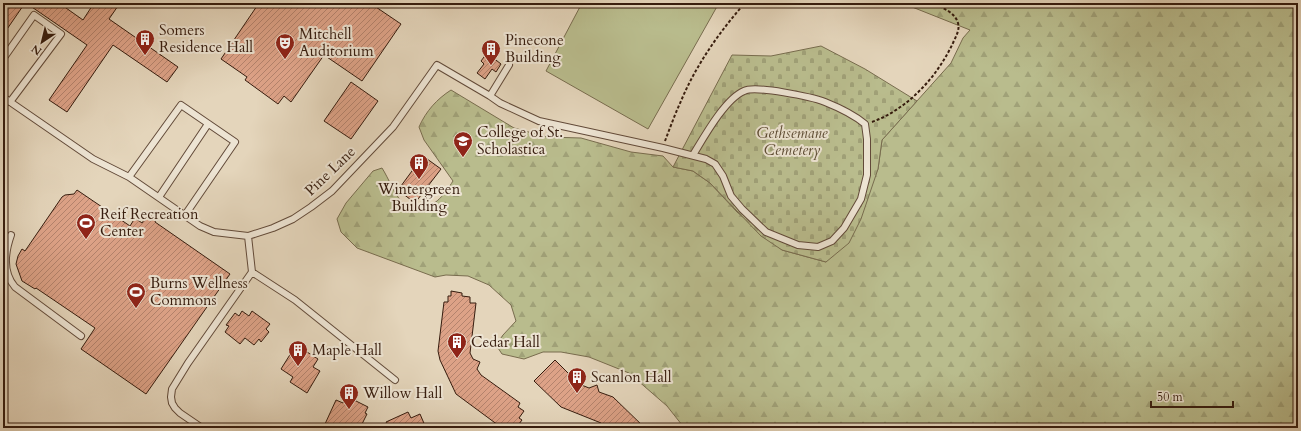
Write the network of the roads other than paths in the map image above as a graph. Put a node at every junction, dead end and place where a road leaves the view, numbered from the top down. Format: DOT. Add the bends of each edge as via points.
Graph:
graph roads {
  1 [pos="3,59"];
  2 [pos="509,64"];
  3 [pos="490,96"];
  4 [pos="3,97"];
  5 [pos="10,102"];
  6 [pos="208,124"];
  7 [pos="693,155"];
  8 [pos="129,177"];
  9 [pos="159,197"];
  10 [pos="185,215"];
  11 [pos="11,235"];
  12 [pos="248,236"];
  13 [pos="252,272"];
  14 [pos="81,336"];
  15 [pos="395,380"];
  16 [pos="202,428"];
  1 -- 5 [label="lane" via="34,15 61,34"];
  2 -- 3 [label="lane"];
  3 -- 7 [label="lane" via="539,121"];
  3 -- 12 [label="lane, Pine Lane" via="438,65 393,127 332,190 293,219"];
  4 -- 5 [label="lane, Pine Lane"];
  5 -- 8 [label="lane, Pine Lane" via="93,159"];
  6 -- 8 [label="lane" via="181,106"];
  6 -- 9 [label="lane"];
  6 -- 10 [label="lane" via="234,142"];
  7 -- 7 [label="lane" via="715,164 724,176 731,196 766,232 798,245 818,247 832,241 844,228 861,199 867,175 868,139 865,124 847,112 823,102 754,88 744,90 728,104"];
  8 -- 9 [label="lane, Pine Lane"];
  9 -- 10 [label="lane, Pine Lane"];
  10 -- 12 [label="lane, Pine Lane" via="214,232"];
  11 -- 14 [label="lane" via="5,262 10,281"];
  12 -- 13 [label="lane"];
  13 -- 15 [label="lane" via="295,300"];
  13 -- 16 [label="lane" via="172,389 171,398 175,408"];
}
